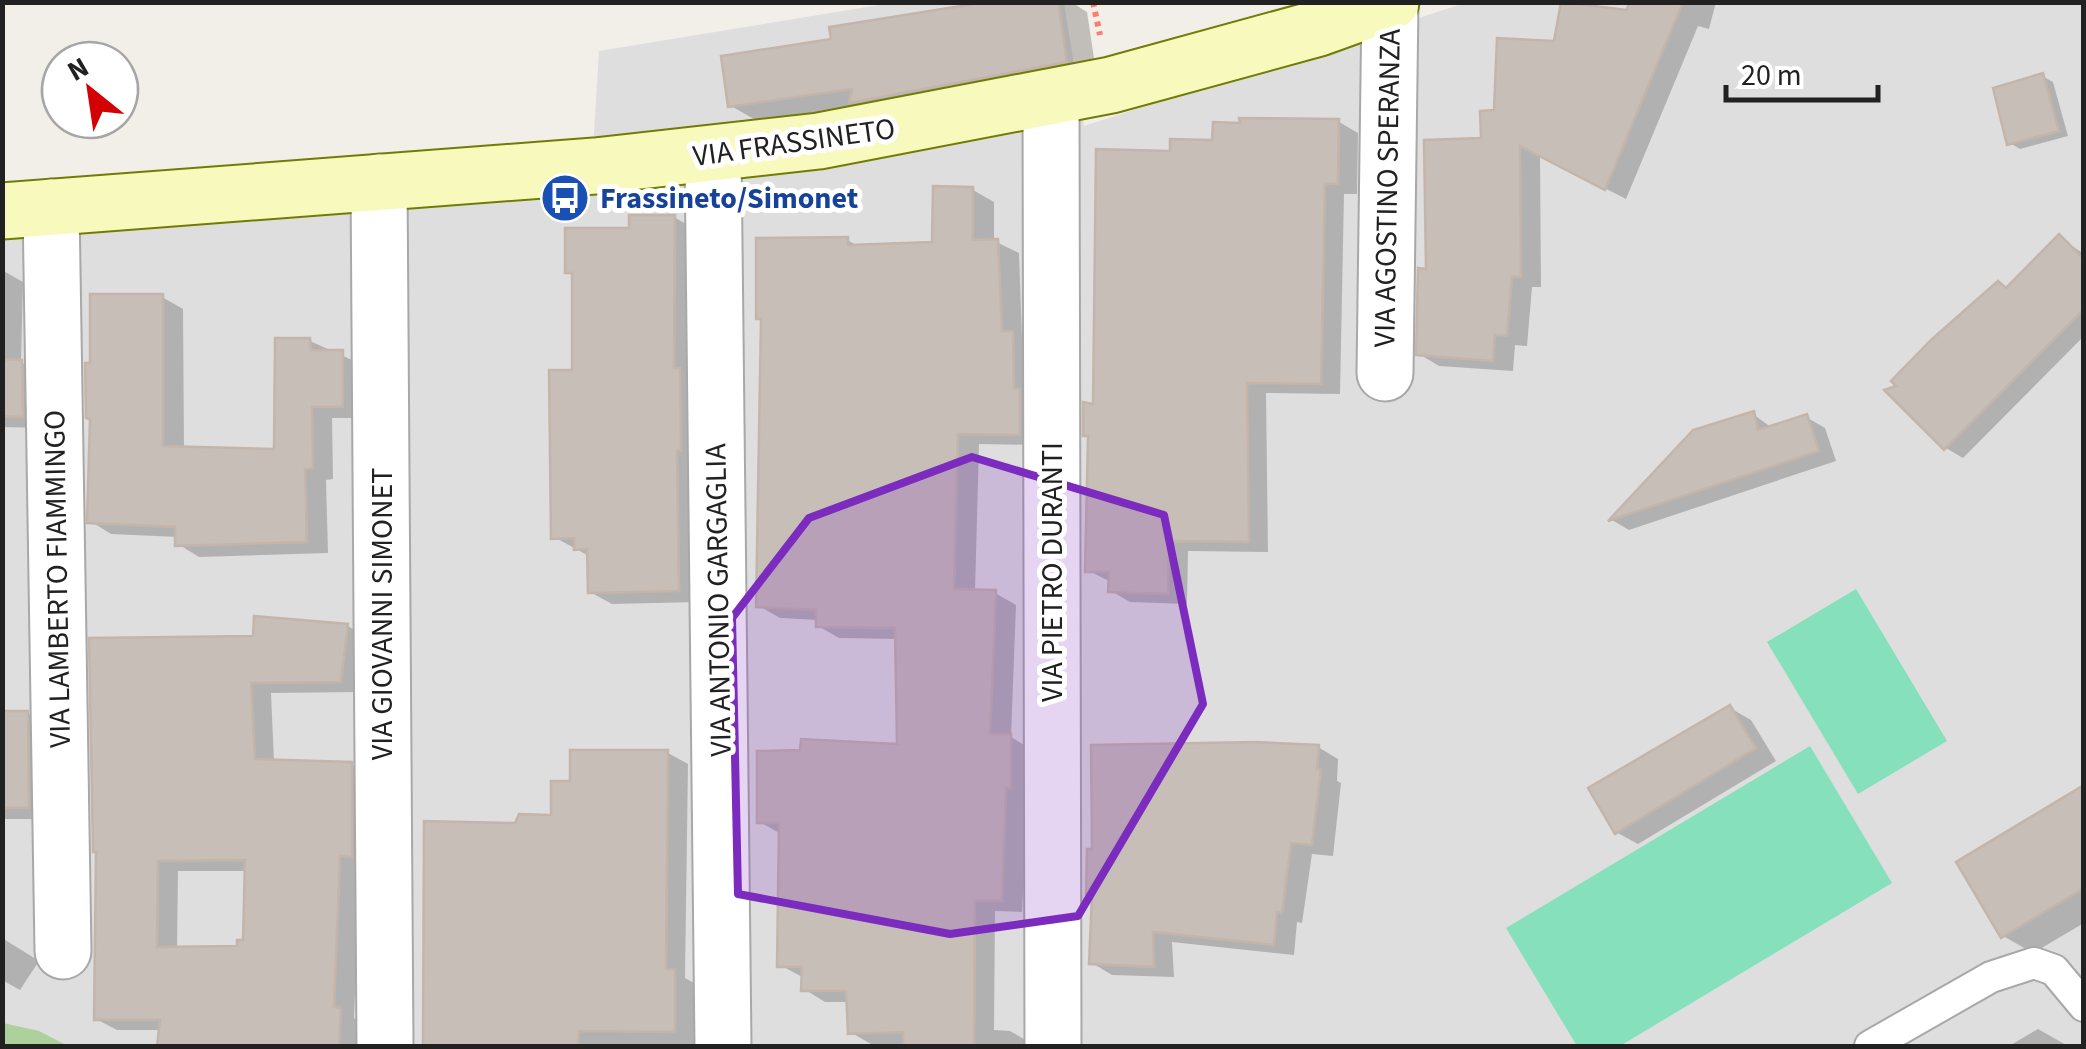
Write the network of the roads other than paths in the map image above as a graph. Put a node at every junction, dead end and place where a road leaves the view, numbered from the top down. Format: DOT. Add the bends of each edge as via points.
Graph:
graph roads {
  1 [pos="1390,3"];
  2 [pos="1051,98"];
  3 [pos="713,154"];
  4 [pos="379,182"];
  5 [pos="27,209"];
  6 [pos="1385,373"];
  7 [pos="63,951"];
  8 [pos="2084,1006"];
  9 [pos="386,1046"];
  10 [pos="723,1046"];
  11 [pos="1053,1046"];
  12 [pos="1870,1046"];
  1 -- 2 [label="street, VIA FRASSINETO" via="1237,52"];
  1 -- 6 [label="street, VIA AGOSTINO SPERANZA"];
  2 -- 3 [label="street, VIA FRASSINETO"];
  2 -- 11 [label="street, VIA PIETRO DURANTI"];
  3 -- 4 [label="street, VIA FRASSINETO"];
  3 -- 10 [label="street, VIA ANTONIO GARGAGLIA"];
  4 -- 5 [label="street, VIA FRASSINETO"];
  4 -- 9 [label="street, VIA GIOVANNI SIMONET"];
  5 -- 7 [label="street, VIA LAMBERTO FIAMMINGO"];
  8 -- 12 [label="lane" via="2054,970 2034,963 1991,978"];
}
